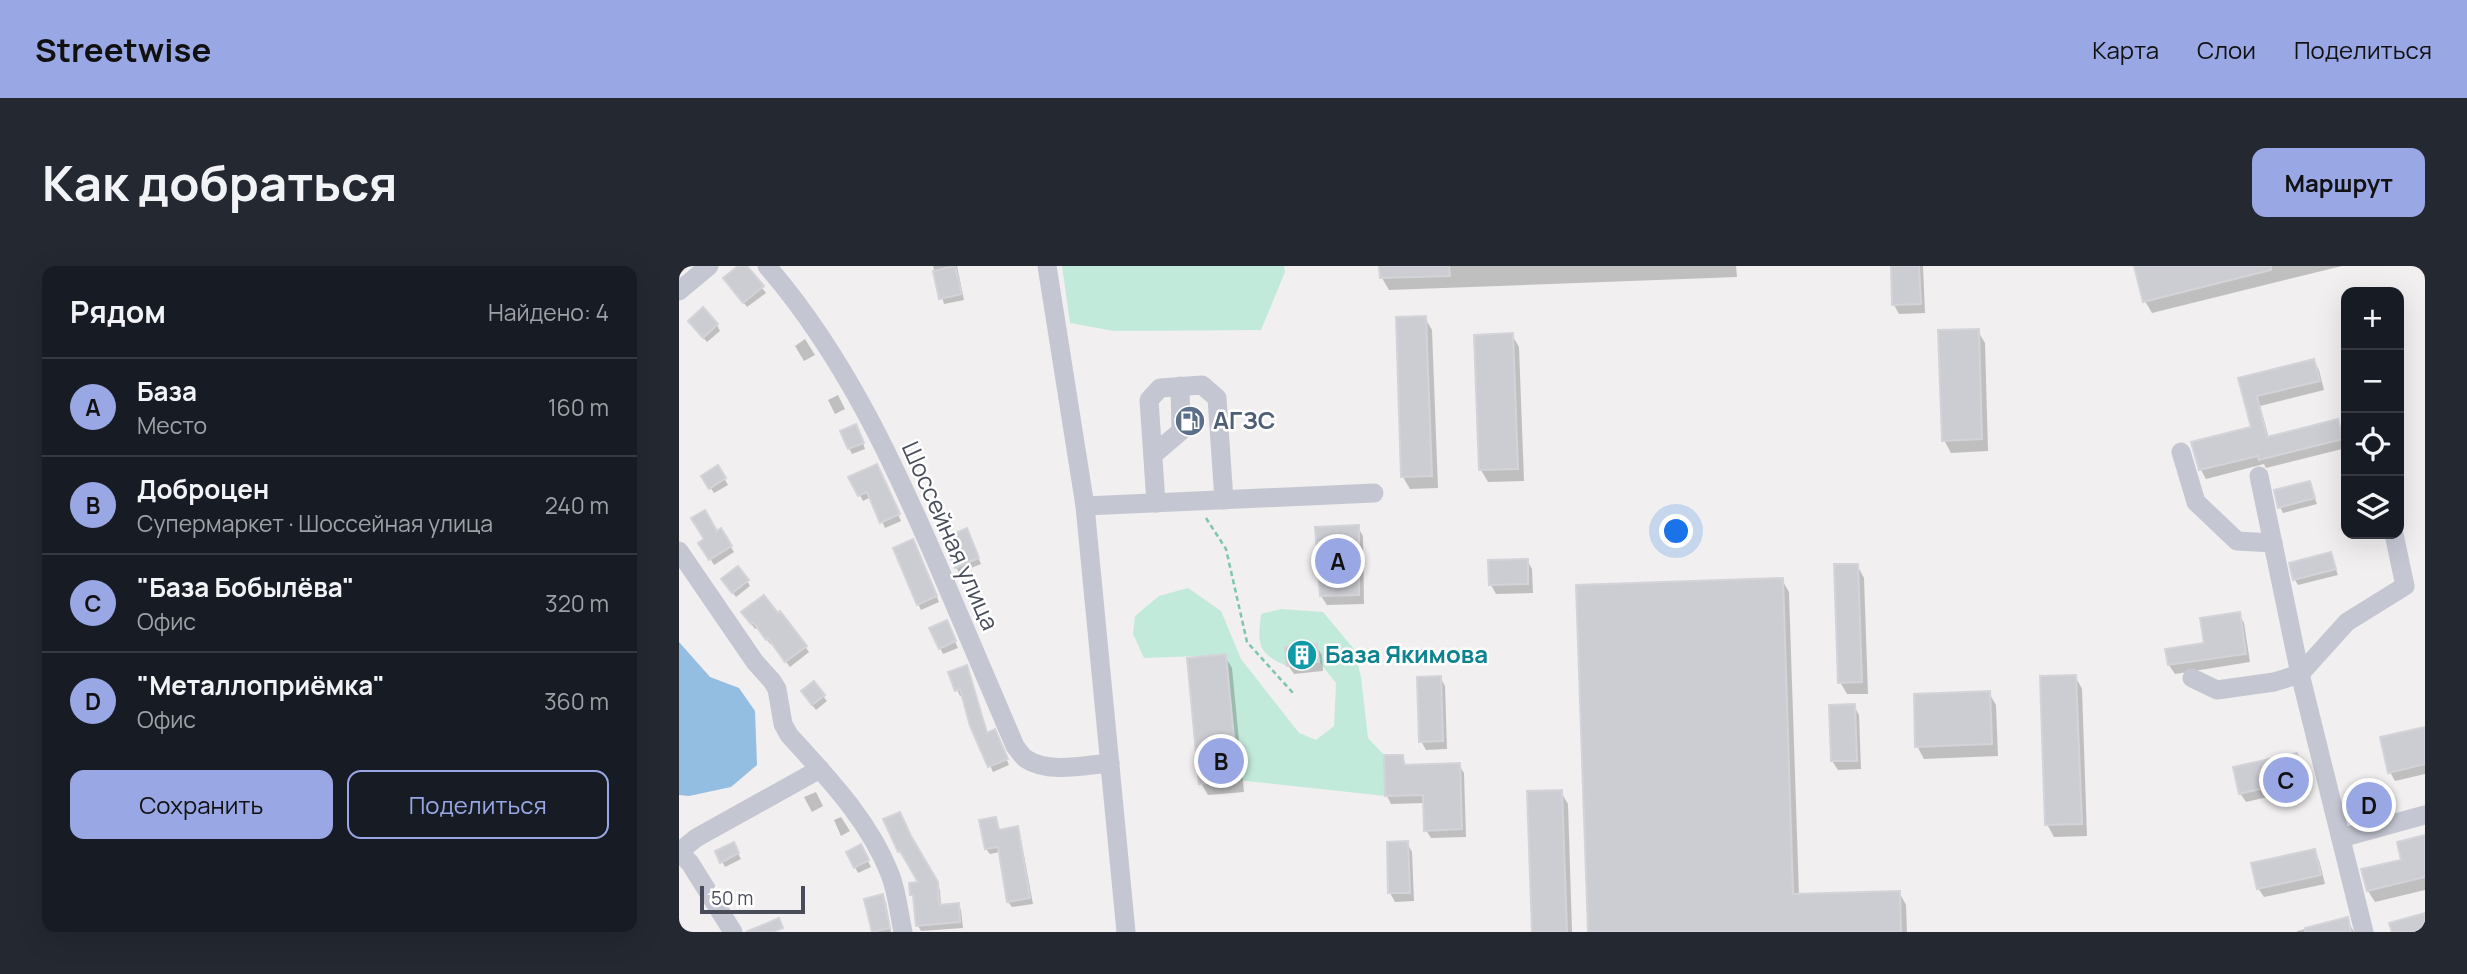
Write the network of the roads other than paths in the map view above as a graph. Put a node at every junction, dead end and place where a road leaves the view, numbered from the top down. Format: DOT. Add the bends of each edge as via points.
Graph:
graph roads {
  1 [pos="709,266"];
  2 [pos="1047,266"];
  3 [pos="775,271"];
  4 [pos="679,291"];
  5 [pos="1180,386"];
  6 [pos="2181,452"];
  7 [pos="1153,455"];
  8 [pos="2259,476"];
  9 [pos="1374,493"];
  10 [pos="1224,500"];
  11 [pos="1156,503"];
  12 [pos="1085,506"];
  13 [pos="2395,539"];
  14 [pos="2273,543"];
  15 [pos="679,551"];
  16 [pos="2300,674"];
  17 [pos="2192,678"];
  18 [pos="1110,763"];
  19 [pos="820,769"];
  20 [pos="2425,815"];
  21 [pos="2341,838"];
  22 [pos="679,852"];
  23 [pos="733,932"];
  24 [pos="903,932"];
  25 [pos="1126,932"];
  26 [pos="2364,932"];
  1 -- 4 [label="street"];
  2 -- 12 [label="street"];
  3 -- 18 [label="street, Шоссейная улица" via="857,396 895,467 1015,746 1025,758 1041,765"];
  5 -- 7 [label="street" via="1181,431"];
  5 -- 7 [label="street" via="1160,388 1149,400"];
  5 -- 10 [label="street" via="1202,385 1217,398"];
  6 -- 14 [label="street" via="2196,502 2237,541"];
  7 -- 11 [label="street"];
  8 -- 14 [label="street"];
  9 -- 10 [label="street"];
  10 -- 11 [label="street"];
  11 -- 12 [label="street"];
  12 -- 18 [label="street"];
  13 -- 16 [label="street" via="2405,586 2347,622"];
  14 -- 16 [label="street"];
  15 -- 19 [label="street" via="772,681 789,735"];
  16 -- 17 [label="street" via="2217,690"];
  16 -- 21 [label="street"];
  18 -- 25 [label="street"];
  19 -- 22 [label="street"];
  19 -- 24 [label="street" via="879,847"];
  20 -- 21 [label="street"];
  21 -- 26 [label="street"];
  22 -- 23 [label="street"];
}
